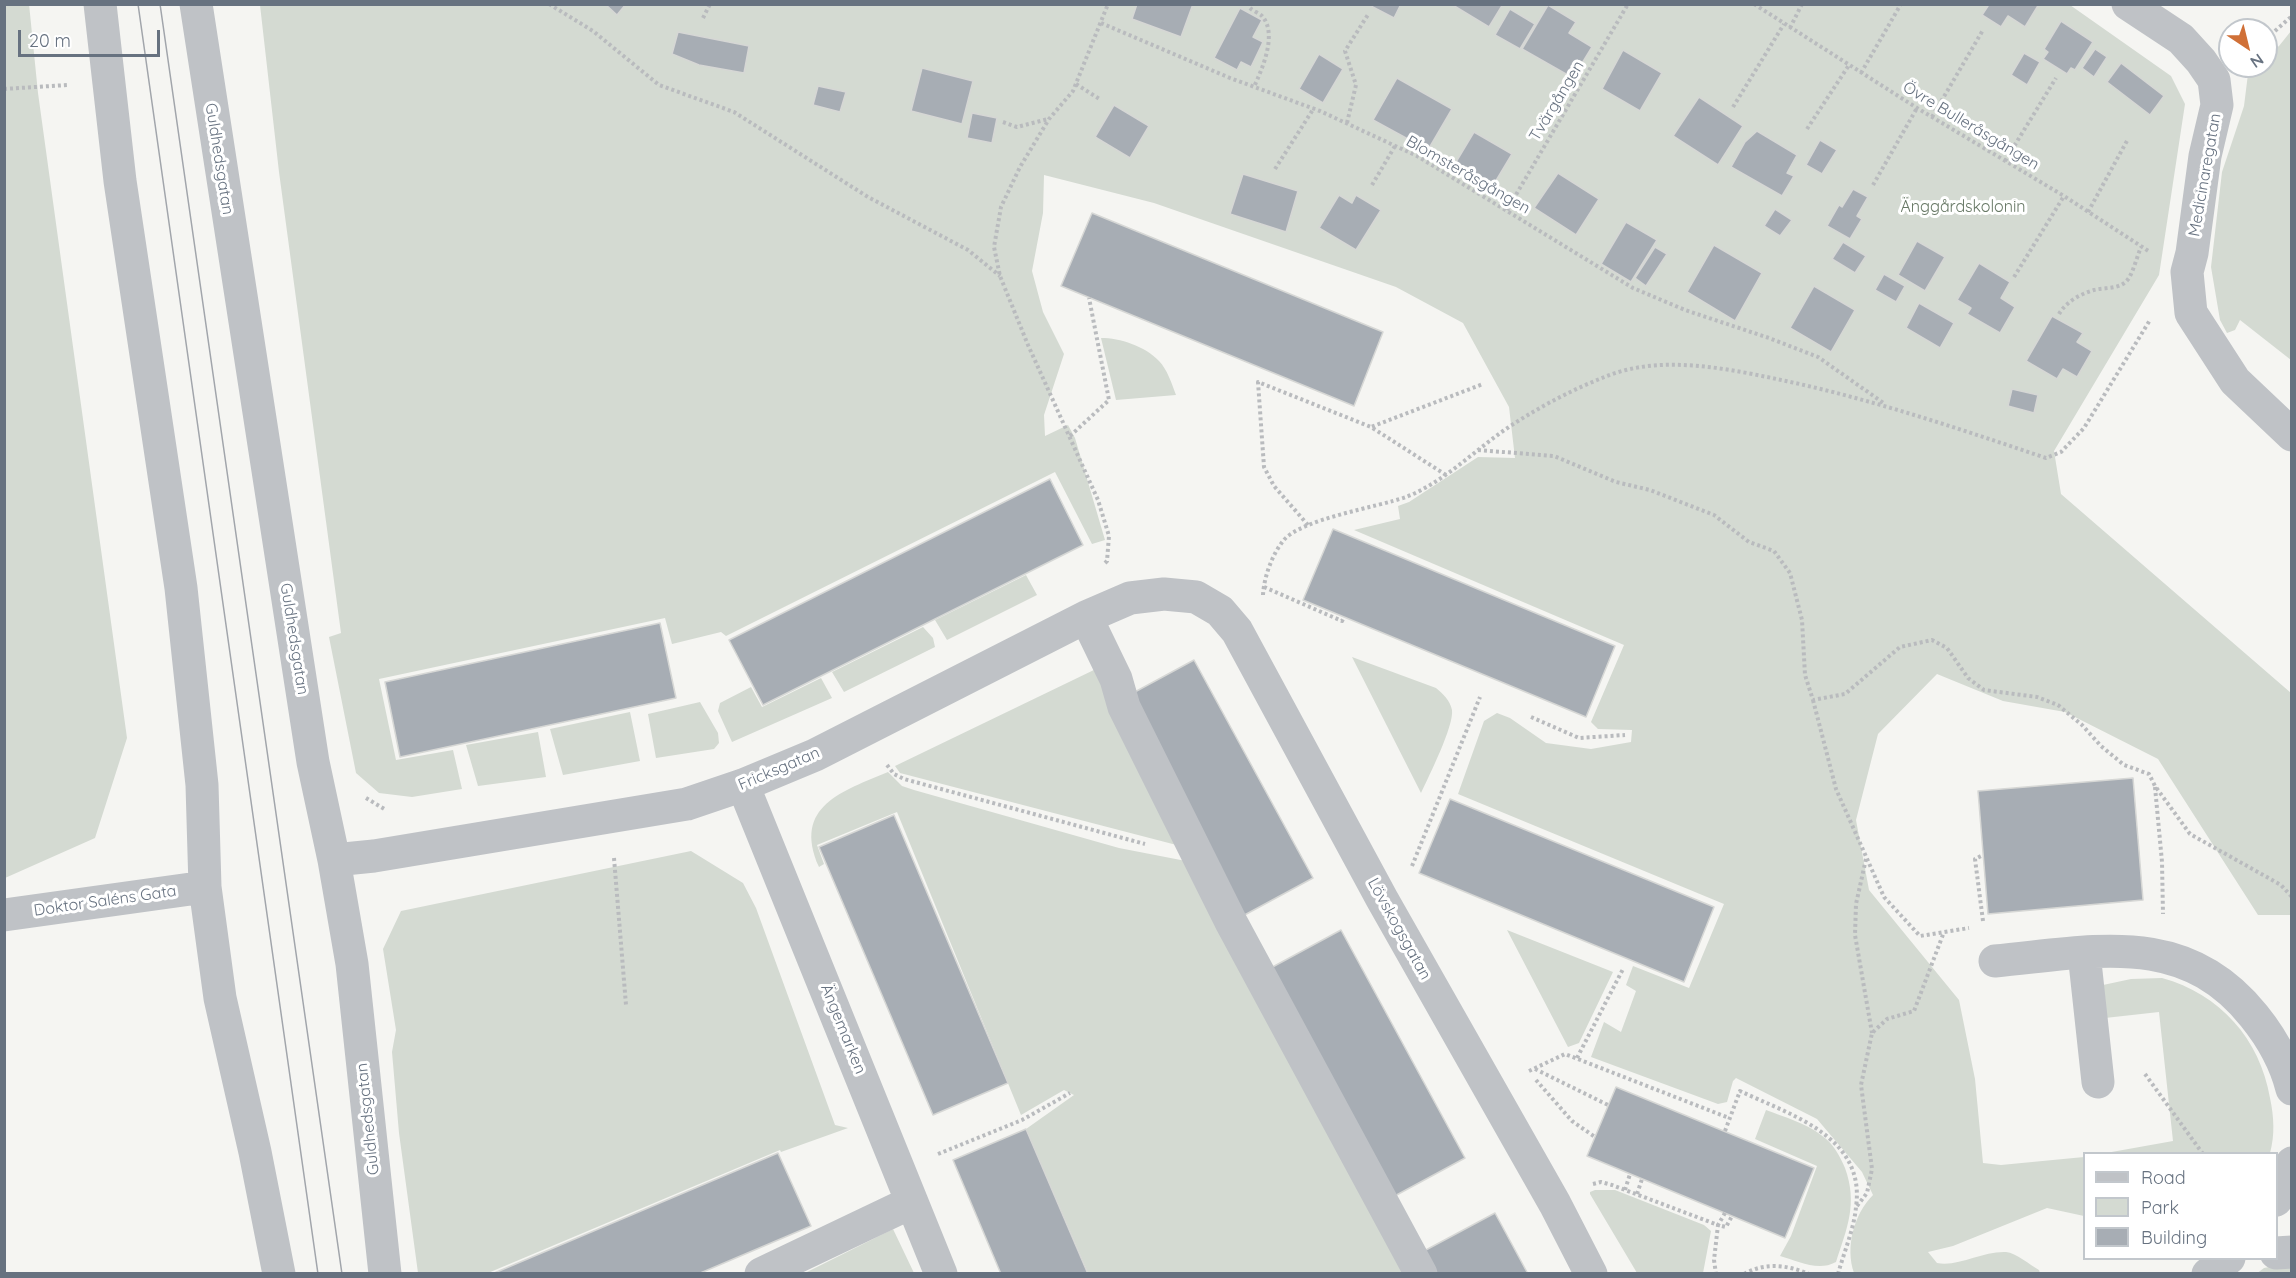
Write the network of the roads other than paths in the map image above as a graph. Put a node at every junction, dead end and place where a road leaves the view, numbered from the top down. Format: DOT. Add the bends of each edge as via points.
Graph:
graph roads {
  1 [pos="100,4"];
  2 [pos="196,4"];
  3 [pos="2128,4"];
  4 [pos="2292,435"];
  5 [pos="1196,597"];
  6 [pos="1086,617"];
  7 [pos="743,784"];
  8 [pos="334,860"];
  9 [pos="205,887"];
  10 [pos="4,915"];
  11 [pos="1990,947"];
  12 [pos="2084,953"];
  13 [pos="2098,1082"];
  14 [pos="2292,1089"];
  15 [pos="2292,1163"];
  16 [pos="2278,1198"];
  17 [pos="912,1202"];
  18 [pos="2226,1260"];
  19 [pos="279,1274"];
  20 [pos="385,1274"];
  21 [pos="761,1274"];
  22 [pos="941,1274"];
  23 [pos="1421,1274"];
  24 [pos="1591,1274"];
  25 [pos="2208,1274"];
  1 -- 9 [label="street" via="120,181 181,588 202,785"];
  2 -- 8 [label="street, Guldhedsgatan" via="313,762"];
  3 -- 4 [label="street, Medicinaregatan" via="2181,39 2214,80 2217,105 2187,272 2191,313 2235,381"];
  5 -- 6 [label="street, Fricksgatan" via="1164,594 1130,598"];
  5 -- 24 [label="street, Lövskogsgatan" via="1220,611 1237,631"];
  6 -- 7 [label="street, Fricksgatan" via="815,755"];
  6 -- 23 [label="street" via="1116,679 1124,707 1231,922"];
  7 -- 8 [label="street, Fricksgatan" via="687,804"];
  7 -- 17 [label="street, Ängemarken"];
  8 -- 20 [label="street, Guldhedsgatan" via="352,964"];
  9 -- 10 [label="street, Doktor Saléns Gata"];
  9 -- 19 [label="street" via="220,998"];
  11 -- 12 [label="street"];
  12 -- 13 [label="street"];
  12 -- 14 [label="street" via="2154,953 2202,970 2241,1000 2274,1043"];
  15 -- 16 [label="street"];
  17 -- 21 [label="street"];
  17 -- 22 [label="street, Ängemarken"];
  18 -- 25 [label="street"];
}
